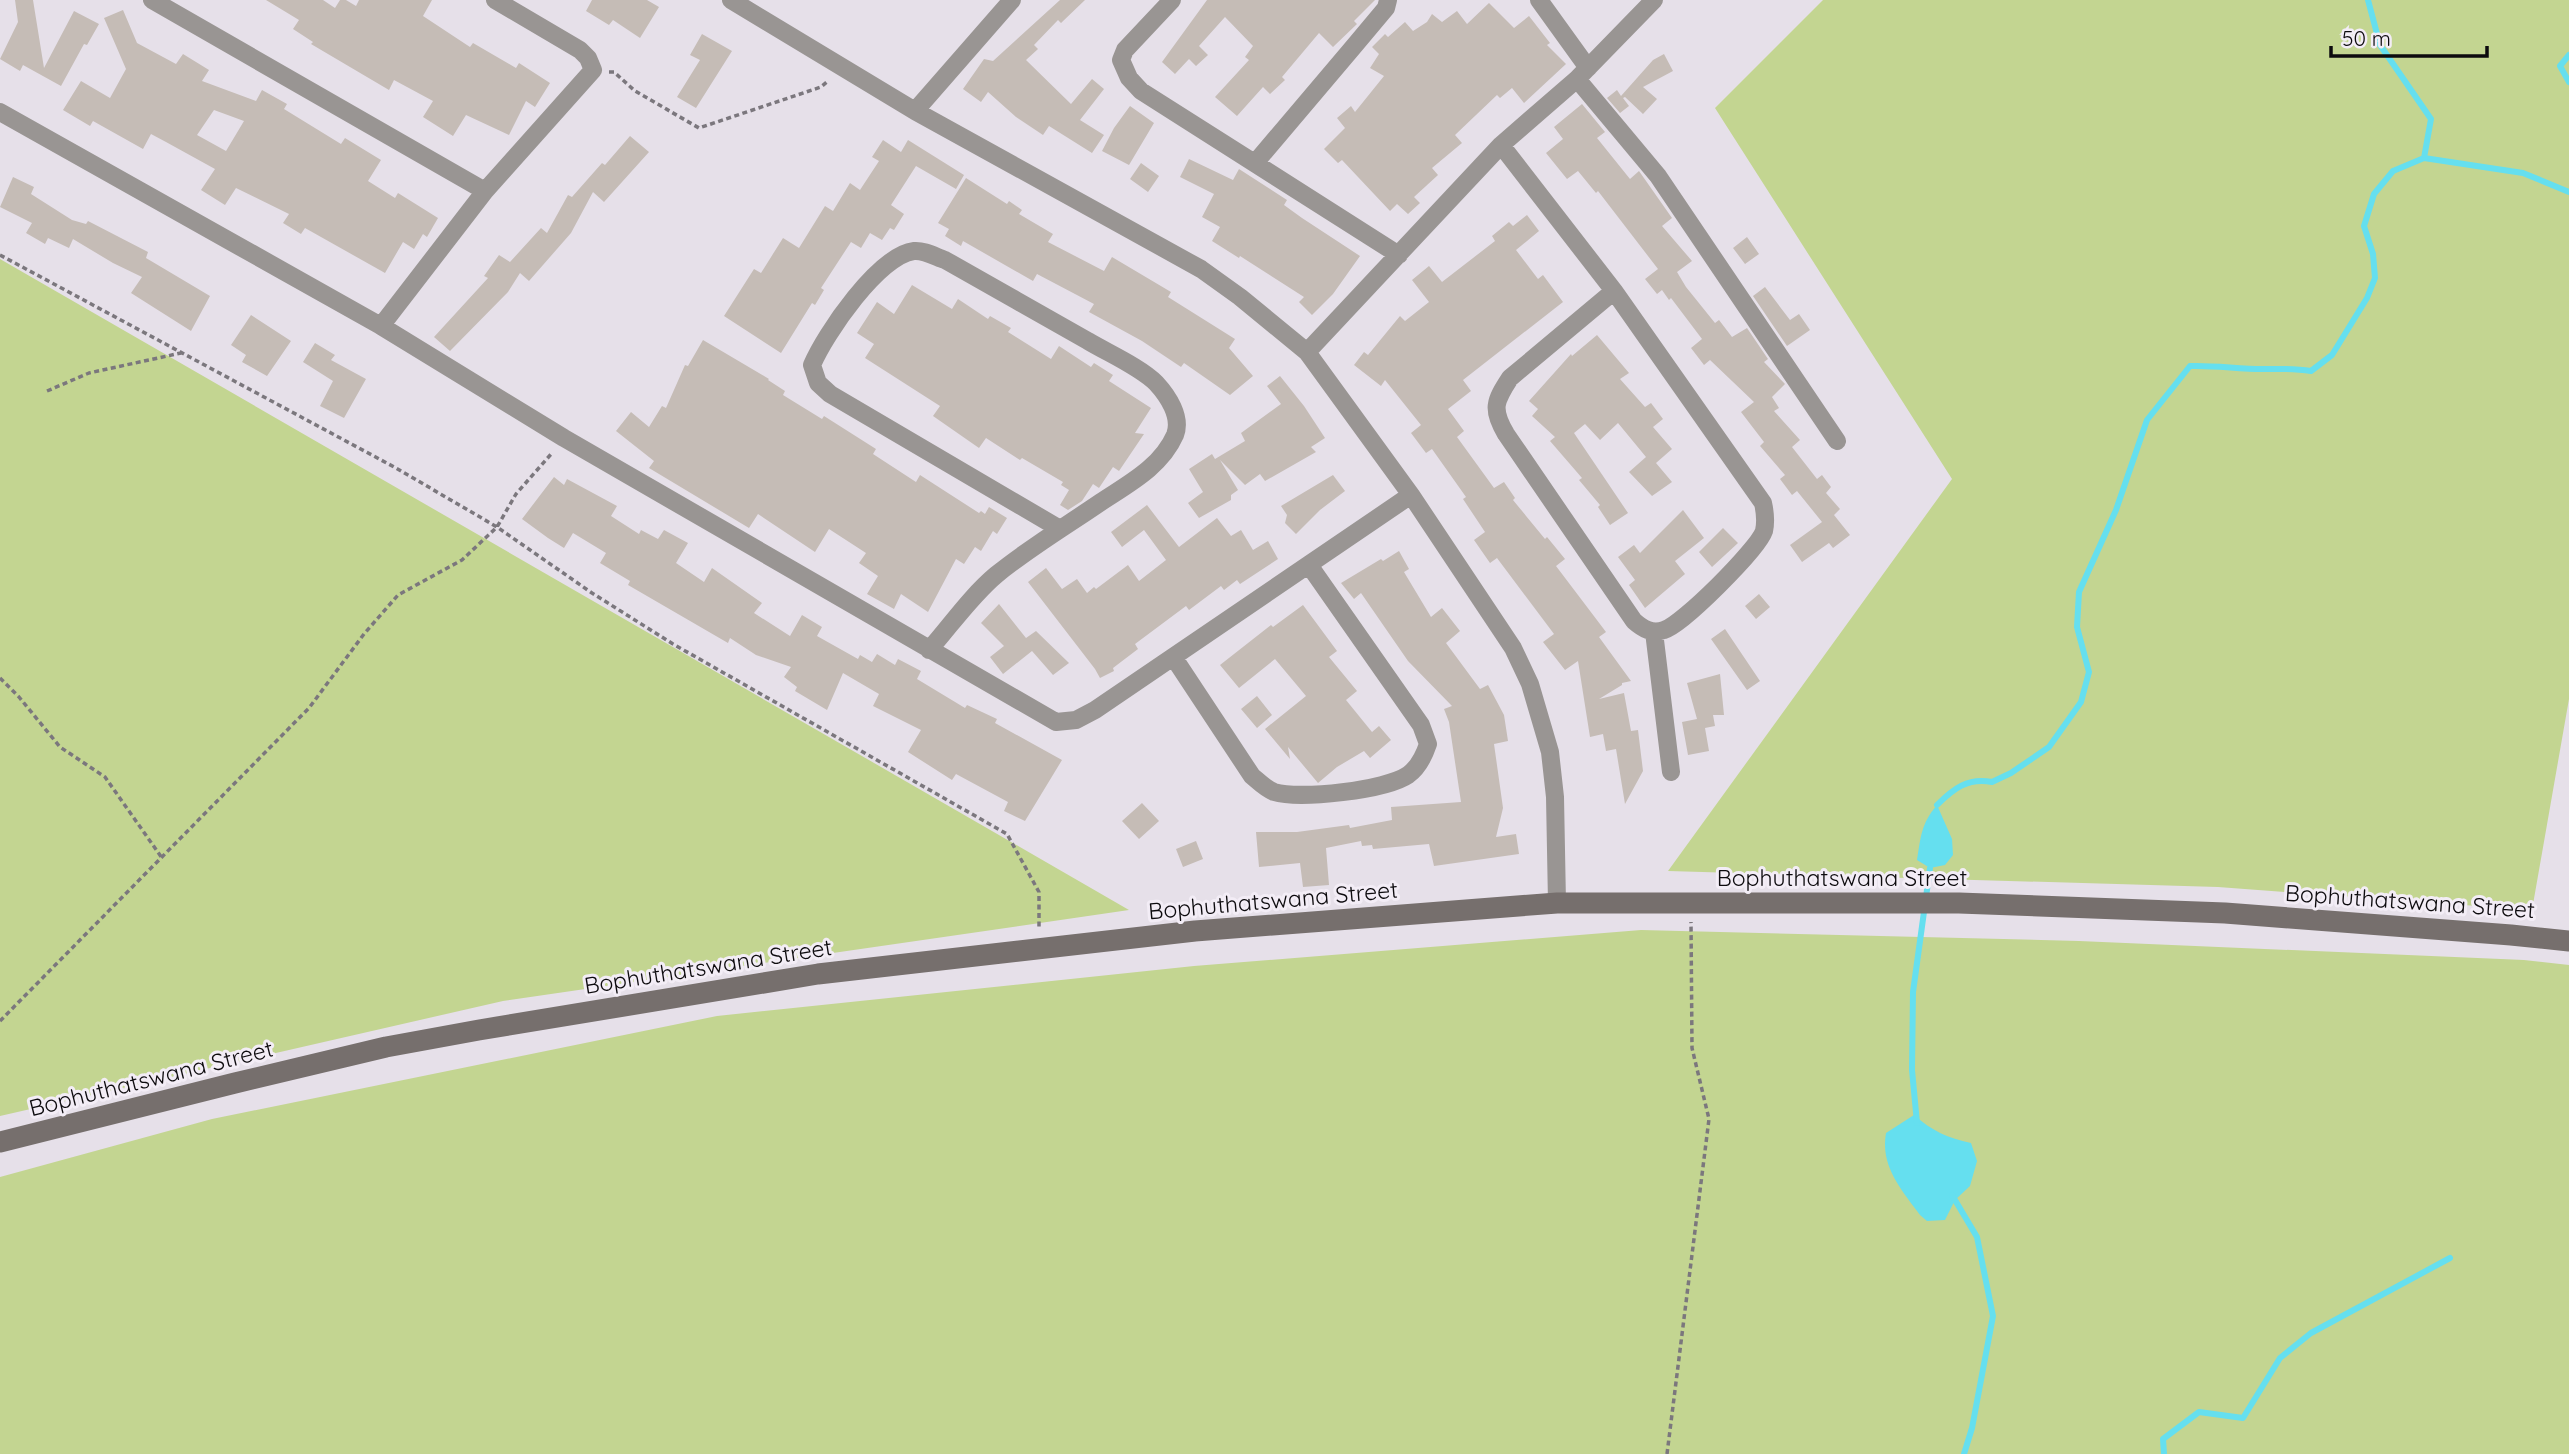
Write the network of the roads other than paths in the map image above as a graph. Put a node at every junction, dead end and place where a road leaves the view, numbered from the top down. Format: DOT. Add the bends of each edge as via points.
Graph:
graph roads {
  1 [pos="152,0"];
  2 [pos="495,0"];
  3 [pos="731,0"];
  4 [pos="1012,0"];
  5 [pos="1172,0"];
  6 [pos="1388,0"];
  7 [pos="1538,0"];
  8 [pos="1654,0"];
  9 [pos="1582,74"];
  10 [pos="915,111"];
  11 [pos="0,112"];
  12 [pos="1501,145"];
  13 [pos="1255,163"];
  14 [pos="485,191"];
  15 [pos="1399,255"];
  16 [pos="1614,291"];
  17 [pos="380,326"];
  18 [pos="1307,352"];
  19 [pos="1837,441"];
  20 [pos="1411,495"];
  21 [pos="1060,529"];
  22 [pos="1309,565"];
  23 [pos="1654,632"];
  24 [pos="929,650"];
  25 [pos="1174,658"];
  26 [pos="1671,772"];
  27 [pos="1557,903"];
  28 [pos="2569,941"];
  29 [pos="0,1142"];
  1 -- 14 [label="street"];
  2 -- 14 [label="street" via="580,50 593,70"];
  3 -- 10 [label="street"];
  4 -- 10 [label="street"];
  5 -- 13 [label="street" via="1125,50 1121,65 1141,91"];
  6 -- 13 [label="street" via="1386,8"];
  7 -- 9 [label="street"];
  8 -- 9 [label="street"];
  9 -- 12 [label="street"];
  9 -- 19 [label="street" via="1658,176"];
  10 -- 18 [label="street" via="1201,270"];
  11 -- 17 [label="street"];
  12 -- 15 [label="street"];
  12 -- 16 [label="street"];
  13 -- 15 [label="street"];
  14 -- 17 [label="street"];
  15 -- 18 [label="street"];
  16 -- 23 [label="street" via="1765,512 1763,531 1752,550 1672,627"];
  16 -- 23 [label="street" via="1510,378 1496,412 1506,434 1634,621"];
  17 -- 24 [label="street"];
  18 -- 20 [label="street"];
  20 -- 22 [label="street"];
  20 -- 27 [label="street" via="1513,648 1530,684 1553,771"];
  21 -- 21 [label="street" via="1152,466 1165,452 1176,433 1173,407 1147,376 945,260 918,250 897,256 863,287 819,348 812,365 818,383"];
  21 -- 24 [label="street" via="994,577"];
  22 -- 25 [label="street"];
  22 -- 25 [label="street" via="1421,725 1428,744 1410,773 1397,781 1334,792 1296,796 1267,789 1252,776"];
  23 -- 26 [label="street"];
  24 -- 25 [label="street" via="1051,720 1066,722 1095,710"];
  27 -- 28 [label="street, Bophuthatswana Street" via="1959,902 2225,914"];
  27 -- 29 [label="street, Bophuthatswana Street" via="1195,932 818,974 386,1048"];
}
